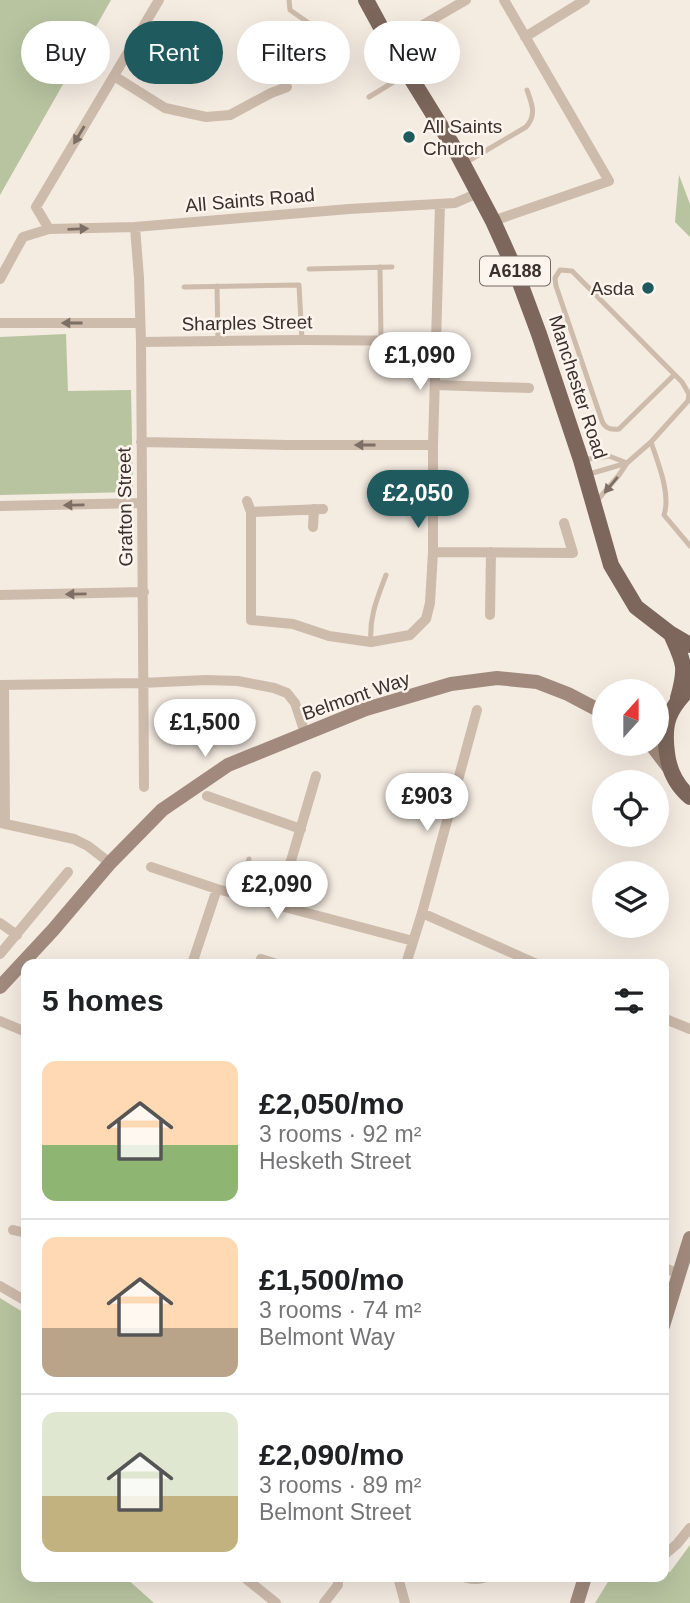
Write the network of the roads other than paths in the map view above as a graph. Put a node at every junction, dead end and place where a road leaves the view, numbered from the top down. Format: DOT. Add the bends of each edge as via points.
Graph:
graph roads {
  1 [pos="159,0"];
  2 [pos="289,0"];
  3 [pos="366,0"];
  4 [pos="466,0"];
  5 [pos="503,0"];
  6 [pos="585,0"];
  7 [pos="306,21"];
  8 [pos="377,21"];
  9 [pos="430,21"];
  10 [pos="525,37"];
  11 [pos="114,76"];
  12 [pos="391,84"];
  13 [pos="414,84"];
  14 [pos="287,87"];
  15 [pos="527,90"];
  16 [pos="369,97"];
  17 [pos="463,164"];
  18 [pos="478,193"];
  19 [pos="440,204"];
  20 [pos="493,221"];
  21 [pos="135,227"];
  22 [pos="49,229"];
  23 [pos="380,267"];
  24 [pos="392,267"];
  25 [pos="309,269"];
  26 [pos="0,279"];
  27 [pos="217,286"];
  28 [pos="184,287"];
  29 [pos="0,323"];
  30 [pos="140,323"];
  31 [pos="302,340"];
  32 [pos="381,340"];
  33 [pos="437,341"];
  34 [pos="141,342"];
  35 [pos="218,342"];
  36 [pos="674,374"];
  37 [pos="435,385"];
  38 [pos="528,388"];
  39 [pos="141,442"];
  40 [pos="651,442"];
  41 [pos="433,445"];
  42 [pos="627,463"];
  43 [pos="583,468"];
  44 [pos="247,501"];
  45 [pos="142,503"];
  46 [pos="0,506"];
  47 [pos="593,506"];
  48 [pos="251,512"];
  49 [pos="564,523"];
  50 [pos="313,527"];
  51 [pos="690,546"];
  52 [pos="433,552"];
  53 [pos="491,552"];
  54 [pos="386,575"];
  55 [pos="144,592"];
  56 [pos="0,596"];
  57 [pos="490,615"];
  58 [pos="671,634"];
  59 [pos="371,642"];
  60 [pos="690,645"];
  61 [pos="142,683"];
  62 [pos="2,685"];
  63 [pos="690,688"];
  64 [pos="592,707"];
  65 [pos="477,710"];
  66 [pos="669,710"];
  67 [pos="669,712"];
  68 [pos="303,727"];
  69 [pos="660,756"];
  70 [pos="667,756"];
  71 [pos="669,768"];
  72 [pos="316,776"];
  73 [pos="144,787"];
  74 [pos="207,796"];
  75 [pos="690,797"];
  76 [pos="2,823"];
  77 [pos="300,829"];
  78 [pos="249,859"];
  79 [pos="110,863"];
  80 [pos="151,867"];
  81 [pos="68,872"];
  82 [pos="216,889"];
  83 [pos="238,895"];
  84 [pos="278,905"];
  85 [pos="422,913"];
  86 [pos="0,923"];
  87 [pos="17,935"];
  88 [pos="413,941"];
  89 [pos="0,954"];
  90 [pos="26,959"];
  91 [pos="194,959"];
  92 [pos="408,959"];
  93 [pos="518,959"];
  94 [pos="21,964"];
  95 [pos="0,986"];
  96 [pos="669,1020"];
  97 [pos="0,1021"];
  98 [pos="690,1029"];
  99 [pos="21,1030"];
  100 [pos="13,1230"];
  101 [pos="21,1232"];
  102 [pos="690,1238"];
  103 [pos="669,1270"];
  104 [pos="679,1274"];
  105 [pos="0,1286"];
  106 [pos="21,1298"];
  107 [pos="669,1306"];
  108 [pos="690,1528"];
  109 [pos="669,1551"];
  110 [pos="250,1582"];
  111 [pos="338,1582"];
  112 [pos="399,1582"];
  113 [pos="584,1582"];
  114 [pos="276,1603"];
  115 [pos="324,1603"];
  116 [pos="405,1603"];
  117 [pos="578,1603"];
  1 -- 11 [label="street"];
  2 -- 7 [label="lane" via="290,10"];
  3 -- 8 [label="main road, Manchester Road / A6188"];
  4 -- 9 [label="street"];
  5 -- 10 [label="street"];
  6 -- 10 [label="street"];
  10 -- 20 [label="street" via="609,181"];
  11 -- 14 [label="street" via="165,107 206,117 230,115"];
  11 -- 22 [label="street, one-way" via="36,206"];
  12 -- 16 [label="lane"];
  13 -- 17 [label="main road, Manchester Road / A6188"];
  15 -- 17 [label="lane" via="533,107 526,127"];
  17 -- 18 [label="main road, Manchester Road / A6188"];
  18 -- 19 [label="street, All Saints Road"];
  18 -- 20 [label="main road, Manchester Road / A6188"];
  19 -- 21 [label="street, All Saints Road"];
  19 -- 33 [label="street"];
  20 -- 43 [label="main road, Manchester Road / A6188" via="539,334"];
  22 -- 21 [label="street, All Saints Road, one-way"];
  21 -- 30 [label="street, Grafton Street"];
  22 -- 26 [label="street, All Saints Road" via="23,237"];
  23 -- 24 [label="lane"];
  23 -- 25 [label="lane"];
  23 -- 32 [label="lane"];
  27 -- 28 [label="lane"];
  27 -- 31 [label="lane" via="299,285"];
  27 -- 35 [label="lane"];
  30 -- 29 [label="street, one-way"];
  30 -- 34 [label="street, Grafton Street"];
  31 -- 32 [label="street, Sharples Street"];
  31 -- 35 [label="street, Sharples Street"];
  32 -- 33 [label="street, Sharples Street"];
  33 -- 37 [label="street"];
  34 -- 35 [label="street, Sharples Street"];
  34 -- 39 [label="street, Grafton Street"];
  36 -- 36 [label="lane" via="572,271 561,270 556,286 606,428 619,429"];
  36 -- 40 [label="lane" via="689,394 688,401"];
  37 -- 38 [label="street"];
  37 -- 41 [label="street"];
  41 -- 39 [label="street, one-way"];
  39 -- 45 [label="street, Grafton Street"];
  40 -- 42 [label="lane"];
  40 -- 51 [label="lane" via="668,506 664,515"];
  41 -- 52 [label="street"];
  42 -- 43 [label="lane"];
  42 -- 43 [label="lane" via="609,456"];
  42 -- 47 [label="lane, one-way"];
  43 -- 47 [label="main road, Manchester Road / A6188"];
  44 -- 48 [label="street"];
  45 -- 46 [label="street, one-way"];
  45 -- 55 [label="street, Grafton Street"];
  47 -- 58 [label="main road, Manchester Road / A6188" via="611,565 628,596"];
  48 -- 50 [label="street" via="319,509"];
  48 -- 59 [label="street" via="251,625 293,624 329,636"];
  49 -- 53 [label="street" via="574,558"];
  52 -- 53 [label="street"];
  52 -- 59 [label="street" via="426,619 410,635"];
  53 -- 57 [label="street"];
  54 -- 59 [label="lane" via="373,610"];
  55 -- 56 [label="street, one-way"];
  55 -- 61 [label="street, Grafton Street"];
  58 -- 60 [label="main road, Manchester Road / A6188"];
  58 -- 66 [label="main road" via="684,663 683,681"];
  61 -- 62 [label="street"];
  61 -- 68 [label="street" via="238,681 274,688 295,703"];
  61 -- 73 [label="street, Grafton Street"];
  62 -- 76 [label="street"];
  63 -- 67 [label="main road"];
  64 -- 79 [label="street, Belmont Way" via="537,682 497,678 451,684 366,709 228,765 162,810"];
  65 -- 85 [label="street"];
  69 -- 71 [label="street"];
  70 -- 71 [label="main road"];
  71 -- 75 [label="main road"];
  72 -- 77 [label="street"];
  74 -- 77 [label="street"];
  76 -- 79 [label="street" via="74,839"];
  77 -- 84 [label="street"];
  78 -- 83 [label="lane"];
  79 -- 90 [label="street, Belmont Way"];
  80 -- 82 [label="street"];
  81 -- 87 [label="street"];
  82 -- 83 [label="street"];
  82 -- 91 [label="street"];
  83 -- 84 [label="street"];
  84 -- 88 [label="street"];
  85 -- 88 [label="street"];
  85 -- 93 [label="street"];
  86 -- 87 [label="street"];
  87 -- 89 [label="street"];
  88 -- 92 [label="street"];
  94 -- 95 [label="street, Belmont Way"];
  96 -- 98 [label="street"];
  97 -- 99 [label="street"];
  100 -- 101 [label="street"];
  102 -- 104 [label="street"];
  103 -- 104 [label="street"];
  104 -- 107 [label="street"];
  105 -- 106 [label="street"];
  108 -- 109 [label="street"];
  110 -- 114 [label="street"];
  111 -- 115 [label="street"];
  112 -- 116 [label="street"];
  113 -- 117 [label="street"];
}
